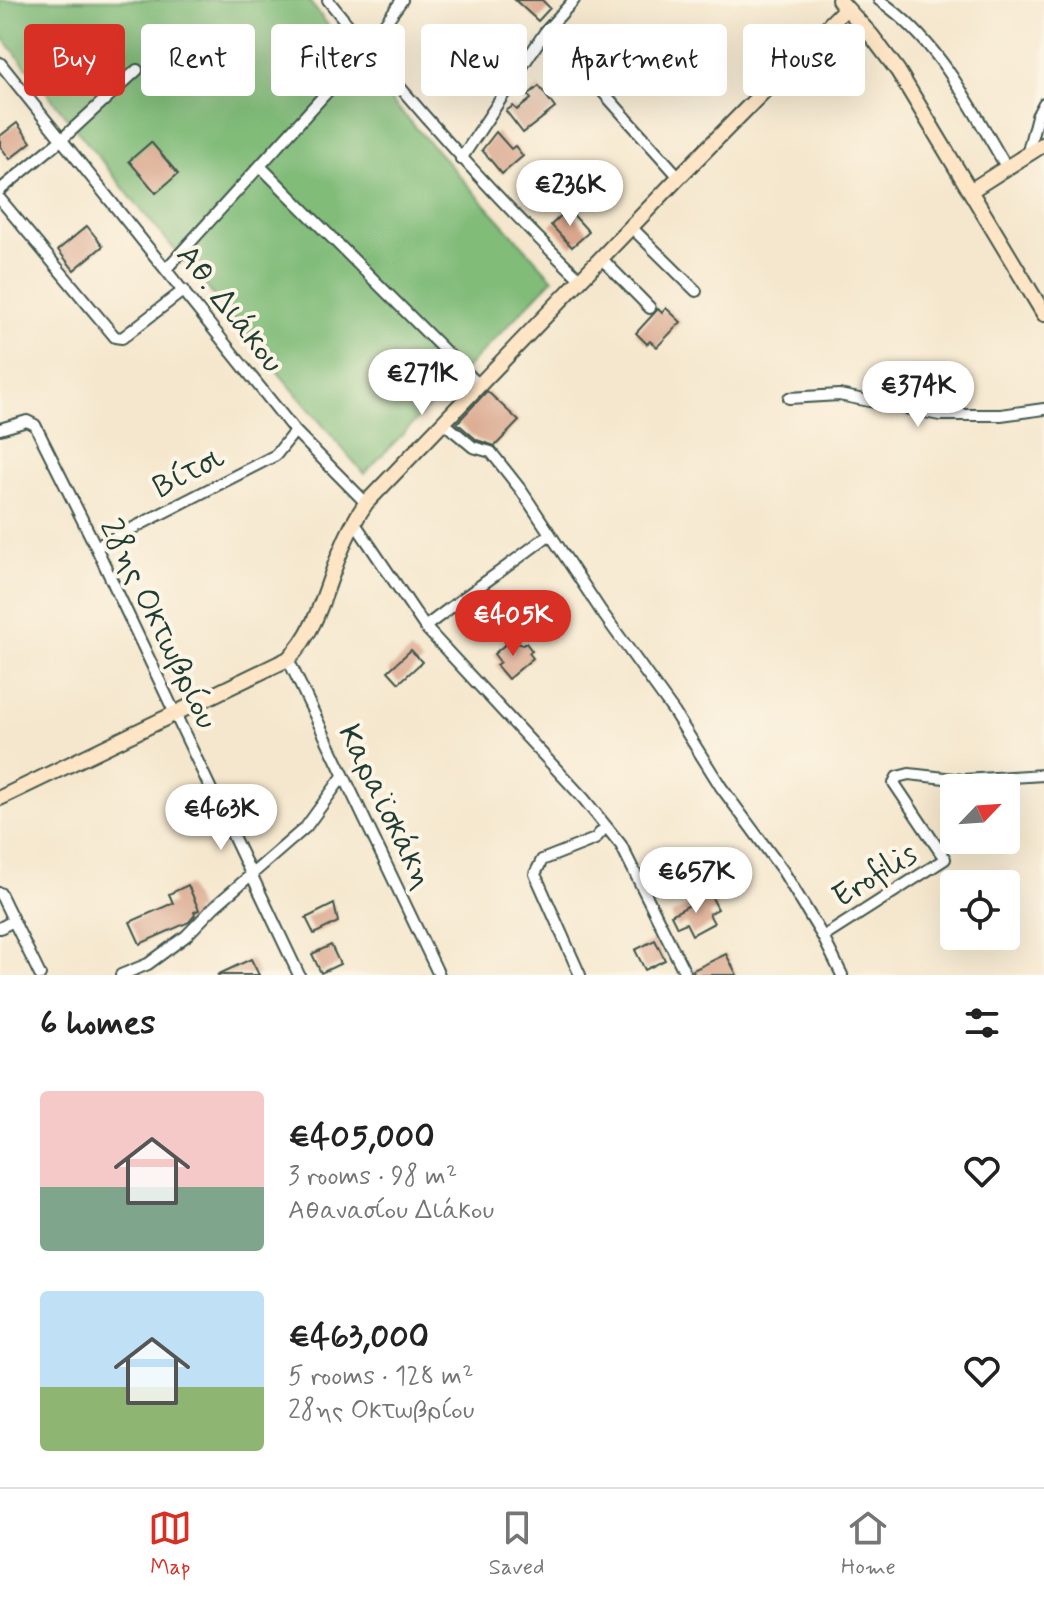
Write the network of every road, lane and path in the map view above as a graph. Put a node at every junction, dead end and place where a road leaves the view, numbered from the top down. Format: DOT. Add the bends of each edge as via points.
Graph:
graph roads {
  1 [pos="328,0"];
  2 [pos="402,0"];
  3 [pos="574,0"];
  4 [pos="887,2"];
  5 [pos="843,4"];
  6 [pos="348,24"];
  7 [pos="384,24"];
  8 [pos="0,63"];
  9 [pos="137,70"];
  10 [pos="405,93"];
  11 [pos="324,96"];
  12 [pos="606,96"];
  13 [pos="1044,103"];
  14 [pos="61,140"];
  15 [pos="1044,144"];
  16 [pos="1027,155"];
  17 [pos="461,159"];
  18 [pos="261,167"];
  19 [pos="1007,168"];
  20 [pos="679,177"];
  21 [pos="0,190"];
  22 [pos="970,191"];
  23 [pos="0,199"];
  24 [pos="631,227"];
  25 [pos="601,258"];
  26 [pos="167,268"];
  27 [pos="580,279"];
  28 [pos="184,290"];
  29 [pos="696,291"];
  30 [pos="650,308"];
  31 [pos="1044,314"];
  32 [pos="479,385"];
  33 [pos="789,398"];
  34 [pos="1044,409"];
  35 [pos="443,422"];
  36 [pos="0,429"];
  37 [pos="295,431"];
  38 [pos="366,503"];
  39 [pos="354,522"];
  40 [pos="550,534"];
  41 [pos="96,547"];
  42 [pos="425,627"];
  43 [pos="288,659"];
  44 [pos="175,713"];
  45 [pos="1044,775"];
  46 [pos="343,776"];
  47 [pos="0,798"];
  48 [pos="606,826"];
  49 [pos="250,875"];
  50 [pos="0,893"];
  51 [pos="13,921"];
  52 [pos="0,928"];
  53 [pos="823,937"];
  54 [pos="40,975"];
  55 [pos="121,975"];
  56 [pos="299,975"];
  57 [pos="439,975"];
  58 [pos="580,975"];
  59 [pos="686,975"];
  60 [pos="842,975"];
  1 -- 6 [label="street"];
  2 -- 7 [label="street"];
  3 -- 17 [label="street" via="545,32"];
  4 -- 19 [label="street" via="944,62"];
  5 -- 20 [label="street"];
  5 -- 22 [label="street" via="888,56"];
  8 -- 14 [label="street, Αθ. Διάκου"];
  9 -- 14 [label="street"];
  10 -- 17 [label="street"];
  11 -- 18 [label="street"];
  12 -- 20 [label="street"];
  13 -- 16 [label="street"];
  14 -- 21 [label="street"];
  14 -- 26 [label="street, Αθ. Διάκου"];
  15 -- 16 [label="street"];
  16 -- 19 [label="street"];
  17 -- 27 [label="street"];
  18 -- 26 [label="street"];
  18 -- 32 [label="street"];
  19 -- 22 [label="street"];
  20 -- 24 [label="street"];
  22 -- 31 [label="street"];
  23 -- 28 [label="street" via="115,337 122,338"];
  24 -- 25 [label="street"];
  24 -- 29 [label="street"];
  25 -- 27 [label="street"];
  25 -- 30 [label="street"];
  26 -- 28 [label="street, Αθ. Διάκου"];
  27 -- 32 [label="street"];
  28 -- 37 [label="street, Αθ. Διάκου"];
  32 -- 35 [label="street"];
  33 -- 34 [label="street" via="839,395 940,415"];
  35 -- 38 [label="street"];
  35 -- 40 [label="street" via="473,447 491,452"];
  36 -- 41 [label="street, 28ης Οκτωβρίου" via="27,421 35,425"];
  37 -- 38 [label="street, Αθ. Διάκου"];
  37 -- 41 [label="street, Βίτσι" via="276,455"];
  38 -- 39 [label="street"];
  39 -- 42 [label="street"];
  39 -- 43 [label="street" via="308,634"];
  40 -- 42 [label="street"];
  40 -- 53 [label="street"];
  41 -- 44 [label="street, 28ης Οκτωβρίου"];
  42 -- 48 [label="street"];
  43 -- 44 [label="street"];
  43 -- 46 [label="street, Καραϊσκάκη"];
  44 -- 47 [label="street"];
  44 -- 49 [label="street, 28ης Οκτωβρίου"];
  45 -- 53 [label="street, Erofilis" via="897,777 894,783 945,859"];
  46 -- 49 [label="street" via="306,827"];
  46 -- 57 [label="street, Καραϊσκάκη"];
  48 -- 58 [label="street" via="595,839 542,860 535,874"];
  48 -- 59 [label="street" via="621,845"];
  49 -- 55 [label="street" via="186,936 148,964"];
  49 -- 56 [label="street, 28ης Οκτωβρίου"];
  50 -- 51 [label="street"];
  51 -- 52 [label="street"];
  51 -- 54 [label="street"];
  53 -- 60 [label="street"];
}
